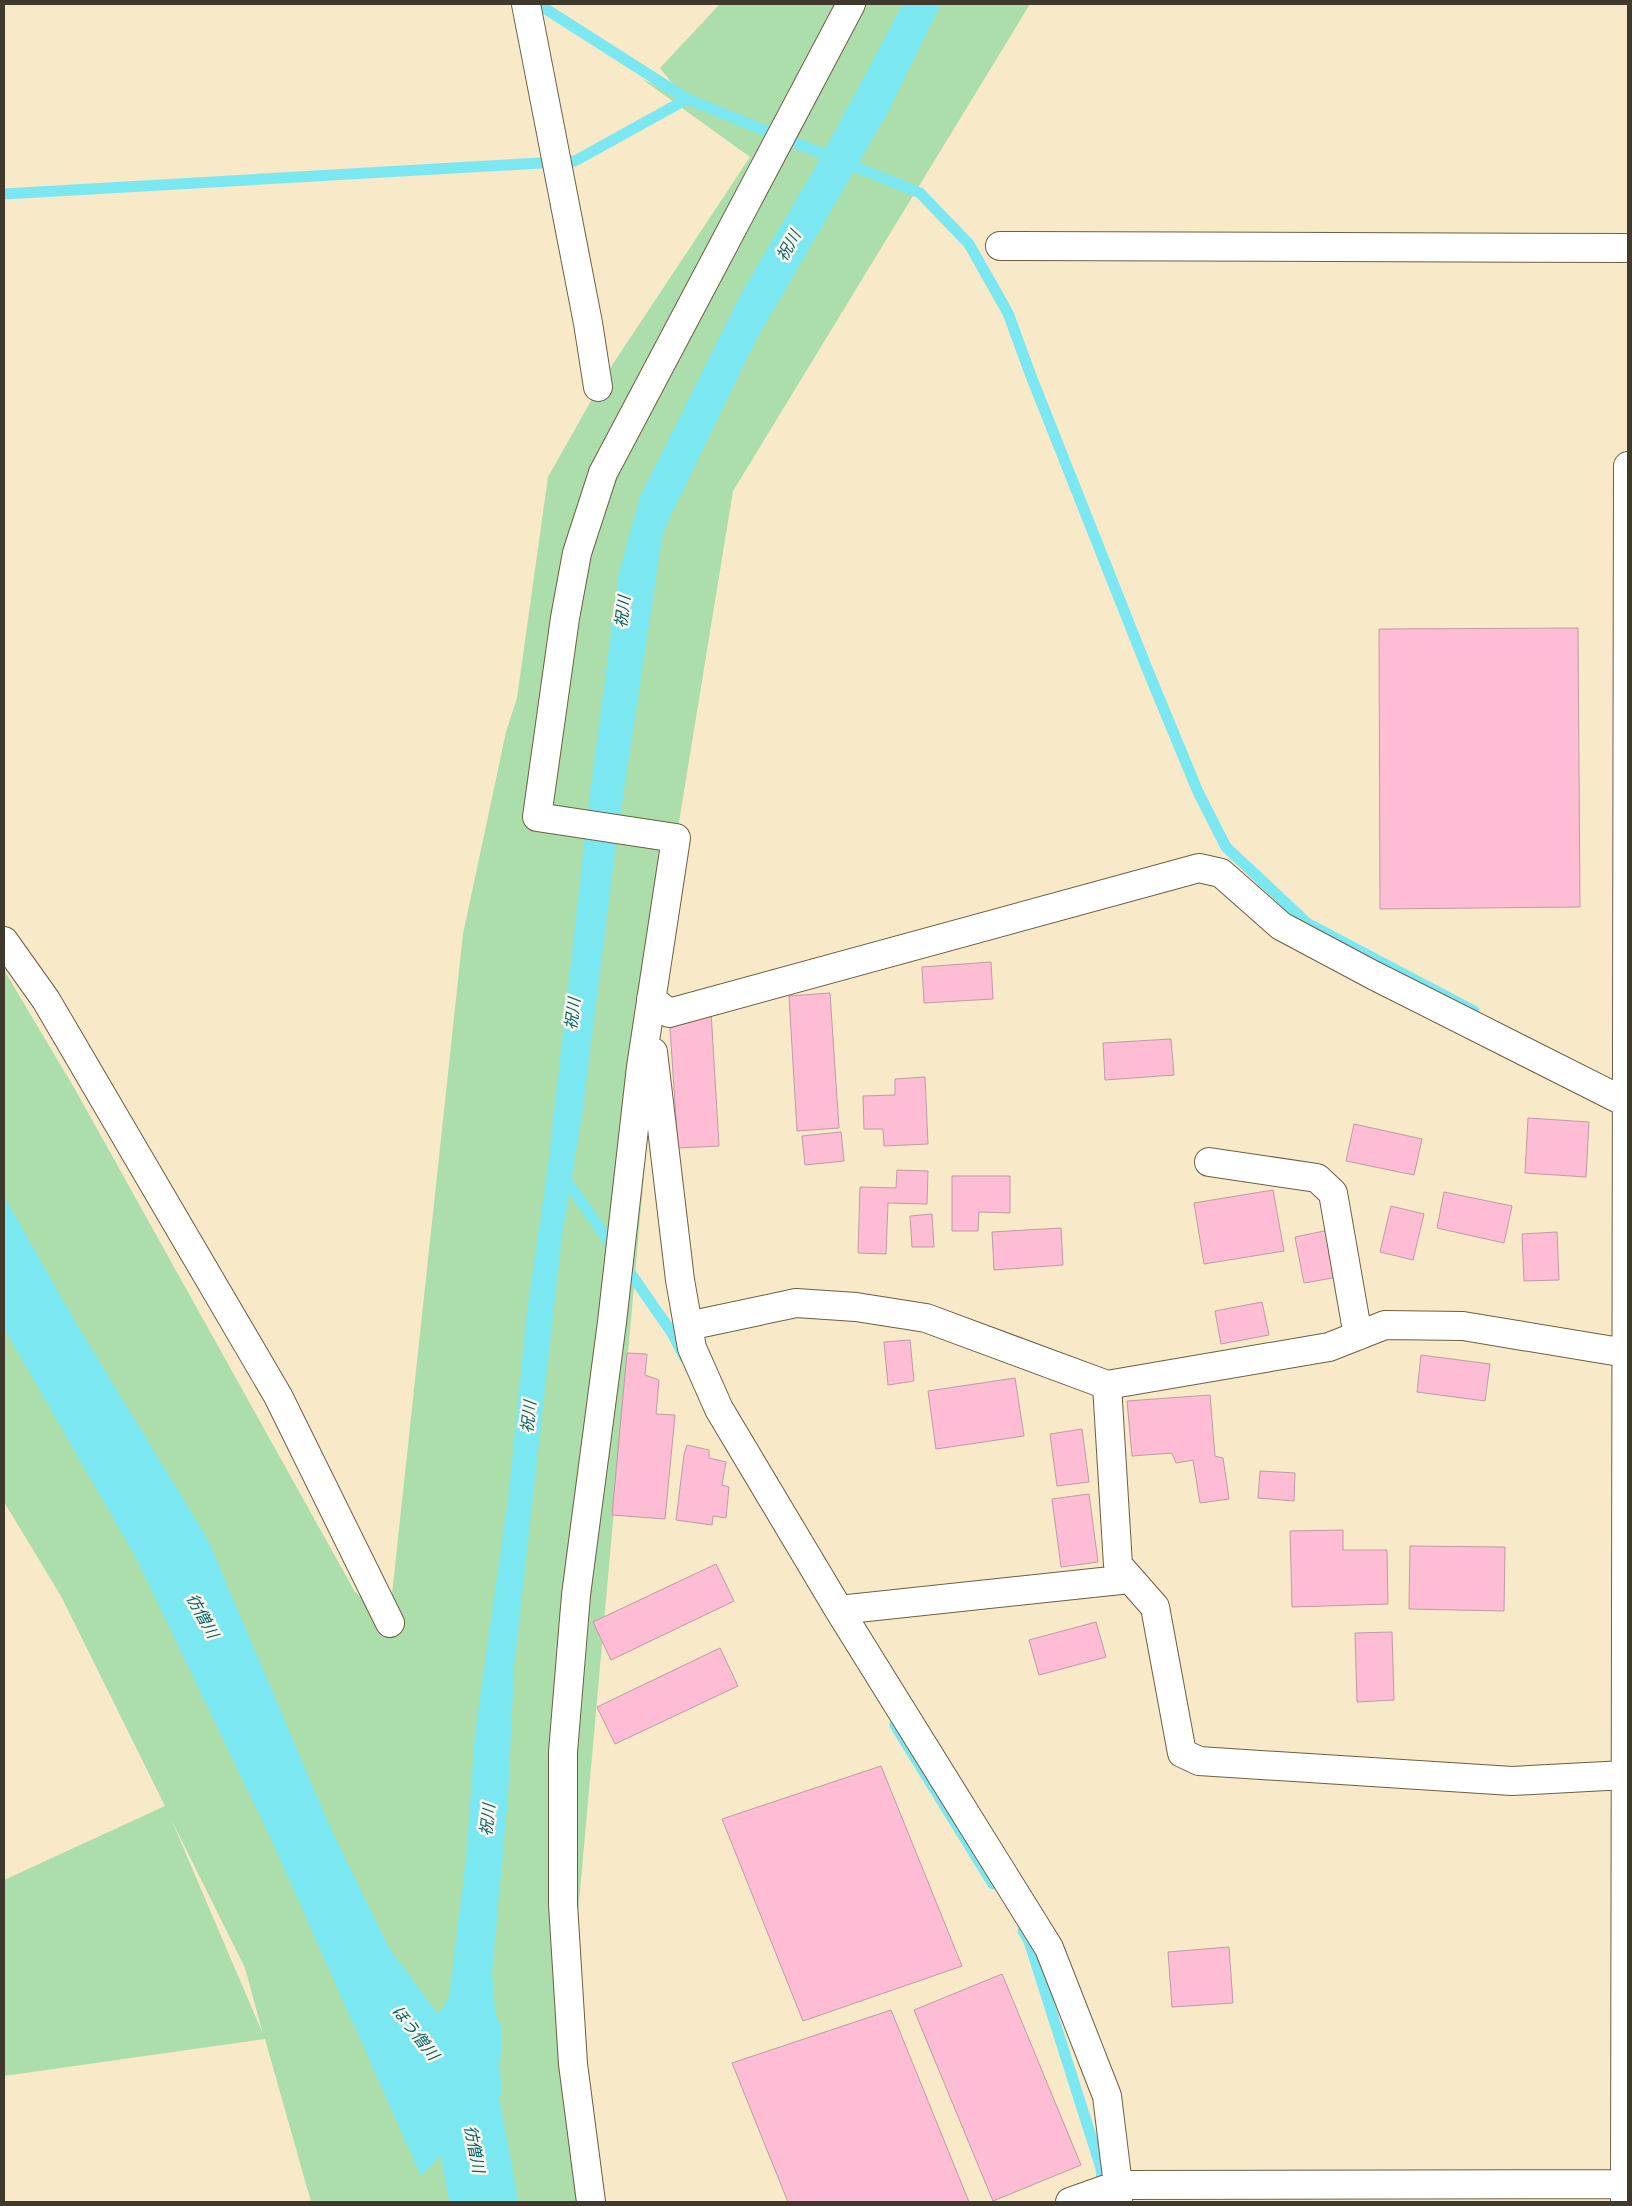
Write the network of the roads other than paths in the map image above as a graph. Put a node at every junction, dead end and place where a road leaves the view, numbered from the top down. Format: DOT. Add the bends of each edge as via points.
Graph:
graph roads {
  1 [pos="526,4"];
  2 [pos="851,4"];
  3 [pos="1000,246"];
  4 [pos="1628,248"];
  5 [pos="598,387"];
  6 [pos="1628,466"];
  7 [pos="4,941"];
  8 [pos="650,1007"];
  9 [pos="1628,1046"];
  10 [pos="1627,1103"];
  11 [pos="1209,1162"];
  12 [pos="688,1326"];
  13 [pos="1358,1336"];
  14 [pos="1626,1353"];
  15 [pos="1107,1385"];
  16 [pos="1130,1579"];
  17 [pos="839,1610"];
  18 [pos="390,1623"];
  19 [pos="1627,1653"];
  20 [pos="1626,1775"];
  21 [pos="1626,2190"];
  22 [pos="1102,2194"];
  23 [pos="591,2202"];
  1 -- 5 [label="street"];
  2 -- 8 [label="street" via="603,473 577,553 537,817 676,838"];
  3 -- 4 [label="street"];
  6 -- 9 [label="street"];
  7 -- 18 [label="street" via="46,1000 278,1396"];
  8 -- 10 [label="street" via="669,1013 1199,868 1221,873 1281,926"];
  8 -- 12 [label="street" via="680,1280"];
  8 -- 23 [label="street" via="576,1595 563,1752 563,1904 573,2064"];
  9 -- 10 [label="street"];
  10 -- 14 [label="street"];
  11 -- 13 [label="street" via="1318,1178 1333,1193"];
  12 -- 15 [label="street" via="796,1303 856,1307 926,1318"];
  12 -- 17 [label="street" via="692,1348 719,1409"];
  13 -- 14 [label="street" via="1385,1325 1463,1326"];
  13 -- 15 [label="street" via="1329,1347"];
  14 -- 19 [label="street"];
  15 -- 16 [label="street" via="1118,1565"];
  16 -- 17 [label="street"];
  16 -- 20 [label="street" via="1155,1607 1182,1753 1199,1762 1512,1781"];
  17 -- 22 [label="street" via="1049,1948 1107,2096"];
  19 -- 20 [label="street"];
  20 -- 21 [label="street"];
  21 -- 22 [label="street"];
}
